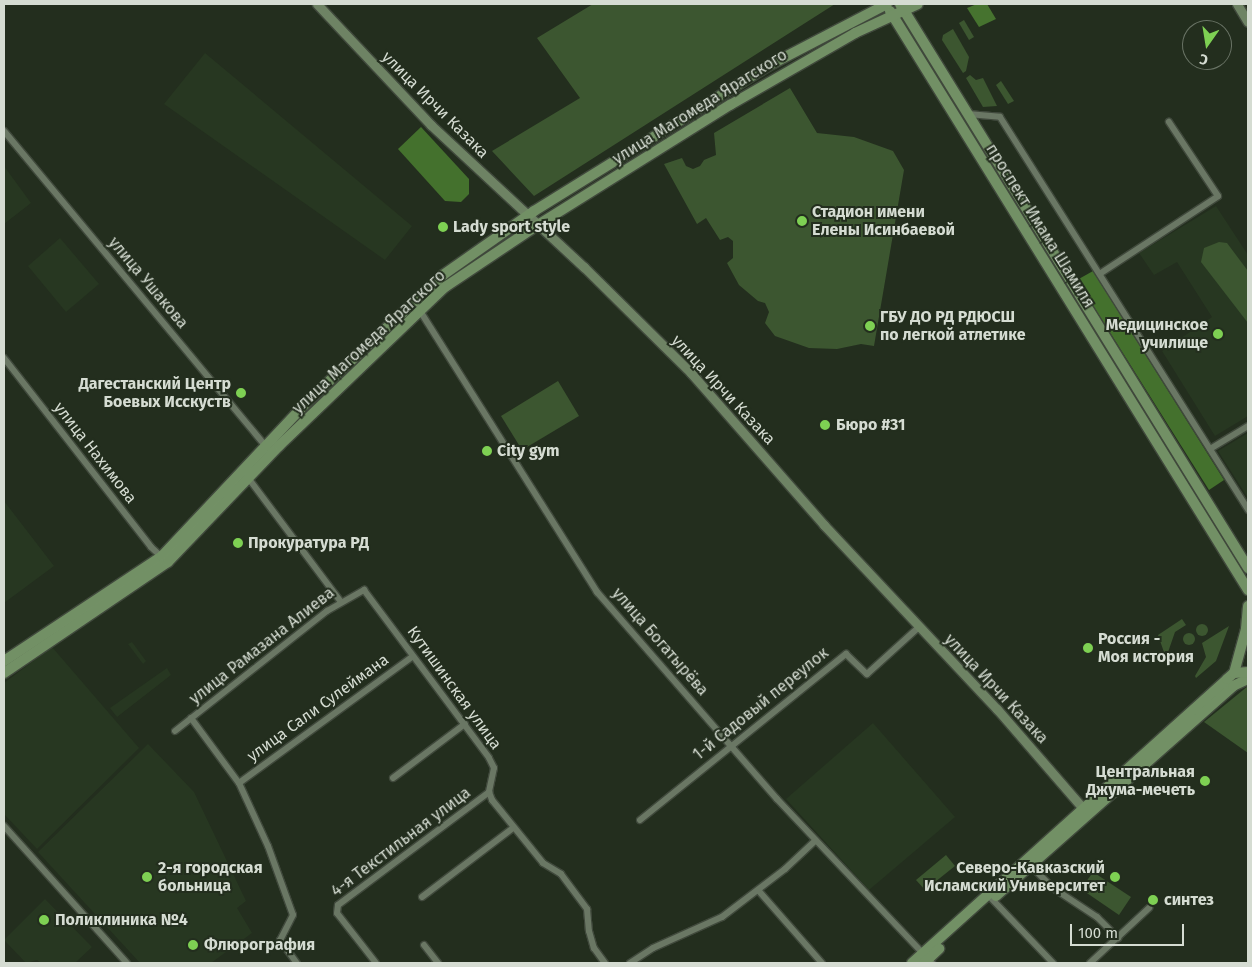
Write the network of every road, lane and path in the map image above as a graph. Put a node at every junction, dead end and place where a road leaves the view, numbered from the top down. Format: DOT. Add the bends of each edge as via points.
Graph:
graph roads {
  1 [pos="317,4"];
  2 [pos="886,4"];
  3 [pos="918,4"];
  4 [pos="1237,4"];
  5 [pos="902,7"];
  6 [pos="893,16"];
  7 [pos="1248,22"];
  8 [pos="968,114"];
  9 [pos="1169,122"];
  10 [pos="4,131"];
  11 [pos="7,140"];
  12 [pos="526,216"];
  13 [pos="536,226"];
  14 [pos="1101,273"];
  15 [pos="417,306"];
  16 [pos="4,358"];
  17 [pos="1248,426"];
  18 [pos="264,445"];
  19 [pos="1210,449"];
  20 [pos="272,453"];
  21 [pos="247,476"];
  22 [pos="1248,510"];
  23 [pos="165,559"];
  24 [pos="1248,568"];
  25 [pos="1236,572"];
  26 [pos="1248,590"];
  27 [pos="368,593"];
  28 [pos="341,602"];
  29 [pos="1248,602"];
  30 [pos="1248,606"];
  31 [pos="919,627"];
  32 [pos="413,656"];
  33 [pos="4,661"];
  34 [pos="1248,672"];
  35 [pos="4,673"];
  36 [pos="1234,673"];
  37 [pos="1248,679"];
  38 [pos="191,718"];
  39 [pos="465,724"];
  40 [pos="174,731"];
  41 [pos="732,746"];
  42 [pos="392,778"];
  43 [pos="240,782"];
  44 [pos="489,792"];
  45 [pos="1086,812"];
  46 [pos="640,820"];
  47 [pos="4,826"];
  48 [pos="513,828"];
  49 [pos="816,840"];
  50 [pos="1027,862"];
  51 [pos="758,890"];
  52 [pos="422,897"];
  53 [pos="990,897"];
  54 [pos="1149,908"];
  55 [pos="1118,938"];
  56 [pos="424,944"];
  57 [pos="927,960"];
  58 [pos="127,963"];
  59 [pos="297,963"];
  60 [pos="376,963"];
  61 [pos="438,963"];
  62 [pos="605,963"];
  63 [pos="630,963"];
  64 [pos="822,963"];
  65 [pos="912,963"];
  66 [pos="1054,963"];
  67 [pos="1090,963"];
  1 -- 12 [label="main road, улица Ирчи Казака" via="384,78"];
  2 -- 6 [label="main road, проспект Имама Шамиля"];
  2 -- 12 [label="main road, улица Магомеда Ярагского" via="768,66"];
  3 -- 5 [label="main road, улица Магомеда Ярагского"];
  4 -- 7 [label="main road"];
  5 -- 6 [label="main road, улица Магомеда Ярагского"];
  5 -- 8 [label="main road, проспект Имама Шамиля"];
  6 -- 13 [label="main road, улица Магомеда Ярагского" via="802,62"];
  6 -- 25 [label="main road, проспект Имама Шамиля"];
  8 -- 14 [label="street" via="1000,117"];
  8 -- 24 [label="main road, проспект Имама Шамиля"];
  9 -- 14 [label="street" via="1218,196"];
  10 -- 11 [label="street, улица Ушакова"];
  11 -- 18 [label="street, улица Ушакова"];
  12 -- 13 [label="main road, улица Ирчи Казака"];
  12 -- 15 [label="main road, улица Магомеда Ярагского" via="443,275"];
  13 -- 15 [label="main road, улица Магомеда Ярагского"];
  13 -- 31 [label="main road, улица Ирчи Казака" via="584,267 691,373"];
  14 -- 19 [label="street"];
  15 -- 18 [label="main road, улица Магомеда Ярагского"];
  15 -- 20 [label="main road, улица Магомеда Ярагского"];
  15 -- 41 [label="street, улица Богатырёва" via="512,462 597,592"];
  16 -- 23 [label="street, улица Нахимова" via="151,547"];
  17 -- 19 [label="street"];
  18 -- 20 [label="street, улица Ушакова"];
  18 -- 21 [label="main road, улица Магомеда Ярагского"];
  19 -- 22 [label="street"];
  20 -- 21 [label="main road, улица Магомеда Ярагского"];
  21 -- 23 [label="main road, улица Магомеда Ярагского"];
  21 -- 28 [label="street"];
  23 -- 33 [label="main road, улица Магомеда Ярагского"];
  23 -- 35 [label="main road, улица Магомеда Ярагского"];
  25 -- 26 [label="main road, проспект Имама Шамиля"];
  25 -- 29 [label="main road"];
  27 -- 28 [label="street, улица Рамазана Алиева" via="358,591"];
  27 -- 32 [label="street, Кутишинская улица"];
  28 -- 38 [label="street, улица Рамазана Алиева"];
  30 -- 36 [label="main road" via="1246,629"];
  31 -- 41 [label="street, 1-й Садовый переулок" via="867,674 846,654"];
  31 -- 45 [label="main road, улица Ирчи Казака"];
  32 -- 39 [label="street, Кутишинская улица"];
  32 -- 43 [label="street, улица Сали Сулеймана"];
  34 -- 36 [label="main road"];
  36 -- 45 [label="main road"];
  37 -- 45 [label="main road" via="1233,686"];
  38 -- 40 [label="street, улица Рамазана Алиева"];
  38 -- 43 [label="street"];
  39 -- 42 [label="street"];
  39 -- 44 [label="street, Кутишинская улица" via="494,768"];
  41 -- 46 [label="street, 1-й Садовый переулок"];
  41 -- 49 [label="street, улица Богатырёва"];
  43 -- 59 [label="street" via="293,915 280,940"];
  44 -- 48 [label="street"];
  44 -- 60 [label="street, 4-я Текстильная улица" via="338,905 337,913"];
  45 -- 50 [label="main road"];
  47 -- 58 [label="street"];
  48 -- 52 [label="street"];
  48 -- 62 [label="street" via="543,863 561,874 587,909 594,948"];
  49 -- 51 [label="street"];
  49 -- 57 [label="street, улица Богатырёва"];
  50 -- 53 [label="main road"];
  50 -- 55 [label="street" via="1053,888 1097,917"];
  51 -- 63 [label="street" via="722,917 653,948"];
  51 -- 64 [label="street"];
  53 -- 57 [label="main road"];
  53 -- 66 [label="street"];
  54 -- 55 [label="street"];
  55 -- 67 [label="street"];
  56 -- 61 [label="street"];
  57 -- 65 [label="main road"];
}
